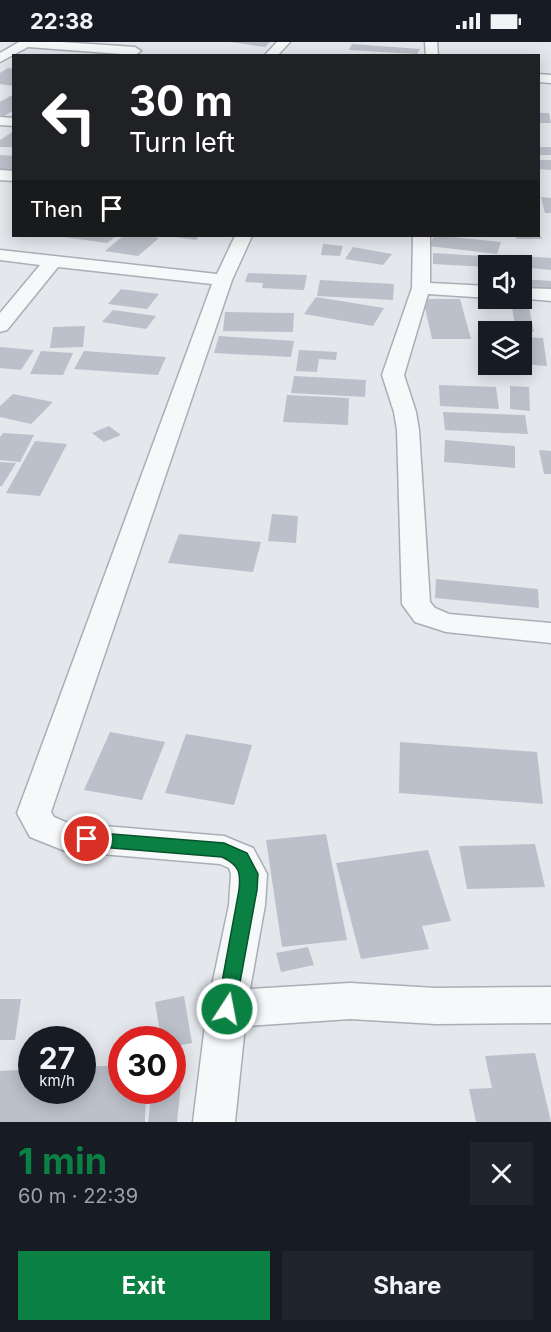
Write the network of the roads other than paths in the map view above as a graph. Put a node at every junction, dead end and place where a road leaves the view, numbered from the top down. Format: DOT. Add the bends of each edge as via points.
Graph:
graph roads {
  1 [pos="28,42"];
  2 [pos="284,42"];
  3 [pos="136,51"];
  4 [pos="272,54"];
  5 [pos="0,58"];
  6 [pos="243,237"];
  7 [pos="421,237"];
  8 [pos="0,255"];
  9 [pos="53,261"];
  10 [pos="223,280"];
  11 [pos="421,288"];
  12 [pos="478,291"];
  13 [pos="532,294"];
  14 [pos="551,295"];
  15 [pos="0,326"];
  16 [pos="551,633"];
  17 [pos="551,1005"];
  18 [pos="227,1009"];
  19 [pos="214,1122"];
  1 -- 3 [label="street"];
  1 -- 5 [label="street"];
  2 -- 4 [label="street"];
  6 -- 10 [label="street"];
  7 -- 11 [label="street"];
  8 -- 9 [label="street"];
  9 -- 10 [label="street"];
  9 -- 15 [label="street"];
  10 -- 18 [label="street" via="34,813 42,827 65,837 224,850 241,858 249,874 248,895"];
  11 -- 12 [label="street"];
  11 -- 16 [label="street" via="393,375 408,430 416,604 425,615 446,623"];
  13 -- 14 [label="street"];
  17 -- 18 [label="street" via="436,1006 350,1001"];
  18 -- 19 [label="street"];
}
